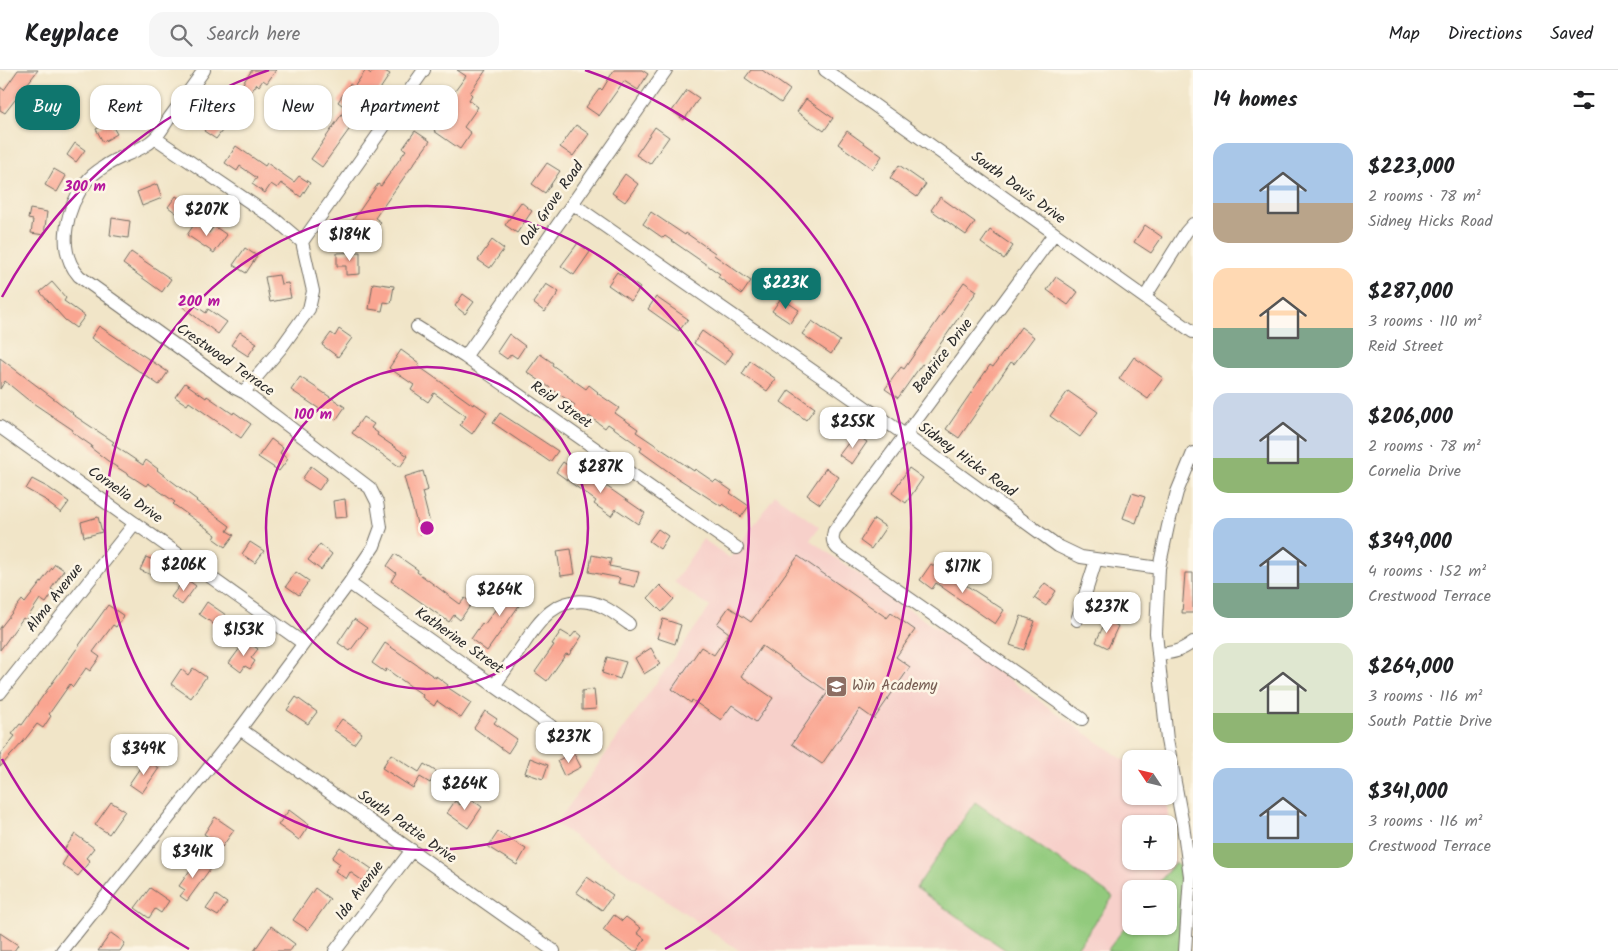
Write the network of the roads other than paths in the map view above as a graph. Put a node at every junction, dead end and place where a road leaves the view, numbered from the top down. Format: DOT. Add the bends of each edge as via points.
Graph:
graph roads {
  1 [pos="204,70"];
  2 [pos="424,70"];
  3 [pos="666,70"];
  4 [pos="825,70"];
  5 [pos="154,138"];
  6 [pos="572,204"];
  7 [pos="1193,224"];
  8 [pos="1054,234"];
  9 [pos="302,242"];
  10 [pos="1145,297"];
  11 [pos="417,327"];
  12 [pos="1193,332"];
  13 [pos="465,357"];
  14 [pos="245,393"];
  15 [pos="0,427"];
  16 [pos="904,434"];
  17 [pos="1193,453"];
  18 [pos="135,522"];
  19 [pos="737,548"];
  20 [pos="1096,560"];
  21 [pos="1160,568"];
  22 [pos="348,583"];
  23 [pos="1077,620"];
  24 [pos="629,624"];
  25 [pos="1193,642"];
  26 [pos="303,643"];
  27 [pos="1158,654"];
  28 [pos="494,686"];
  29 [pos="0,694"];
  30 [pos="1082,719"];
  31 [pos="551,726"];
  32 [pos="240,729"];
  33 [pos="1188,824"];
  34 [pos="412,850"];
  35 [pos="62,951"];
  36 [pos="335,951"];
  37 [pos="554,951"];
  38 [pos="1185,951"];
  1 -- 5 [label="street, Crestwood Terrace"];
  2 -- 9 [label="street"];
  3 -- 6 [label="street, Oak Grove Road"];
  4 -- 8 [label="street, South Davis Drive"];
  5 -- 9 [label="street" via="276,220"];
  5 -- 14 [label="street, Crestwood Terrace" via="141,149 106,165 87,180 68,220 68,258 79,276"];
  6 -- 13 [label="street, Oak Grove Road"];
  6 -- 16 [label="street, Sidney Hicks Road"];
  7 -- 10 [label="street"];
  8 -- 10 [label="street, South Davis Drive"];
  8 -- 16 [label="street, Beatrice Drive"];
  9 -- 14 [label="street" via="313,291 309,309"];
  10 -- 12 [label="street, South Davis Drive"];
  11 -- 13 [label="street, Reid Street"];
  13 -- 19 [label="street, Reid Street"];
  14 -- 22 [label="street, Crestwood Terrace" via="370,488 378,502 381,527 374,546"];
  15 -- 18 [label="street, Cornelia Drive"];
  16 -- 20 [label="street, Sidney Hicks Road" via="1058,546"];
  16 -- 30 [label="street, Beatrice Drive" via="834,531 832,543"];
  17 -- 21 [label="street" via="1177,492"];
  18 -- 26 [label="street, Cornelia Drive"];
  18 -- 29 [label="street, Alma Avenue"];
  20 -- 21 [label="street, Sidney Hicks Road"];
  20 -- 23 [label="street"];
  21 -- 27 [label="street"];
  22 -- 26 [label="street, Crestwood Terrace"];
  22 -- 28 [label="street, Katherine Street"];
  24 -- 28 [label="street" via="591,602 558,606 537,624"];
  25 -- 27 [label="street" via="1181,651"];
  26 -- 32 [label="street, Crestwood Terrace"];
  27 -- 33 [label="street" via="1167,740"];
  28 -- 31 [label="street, Katherine Street"];
  32 -- 34 [label="street, South Pattie Drive"];
  32 -- 35 [label="street, Crestwood Terrace"];
  33 -- 38 [label="street" via="1190,876"];
  34 -- 36 [label="street, Ida Avenue"];
  34 -- 37 [label="street, South Pattie Drive"];
}
